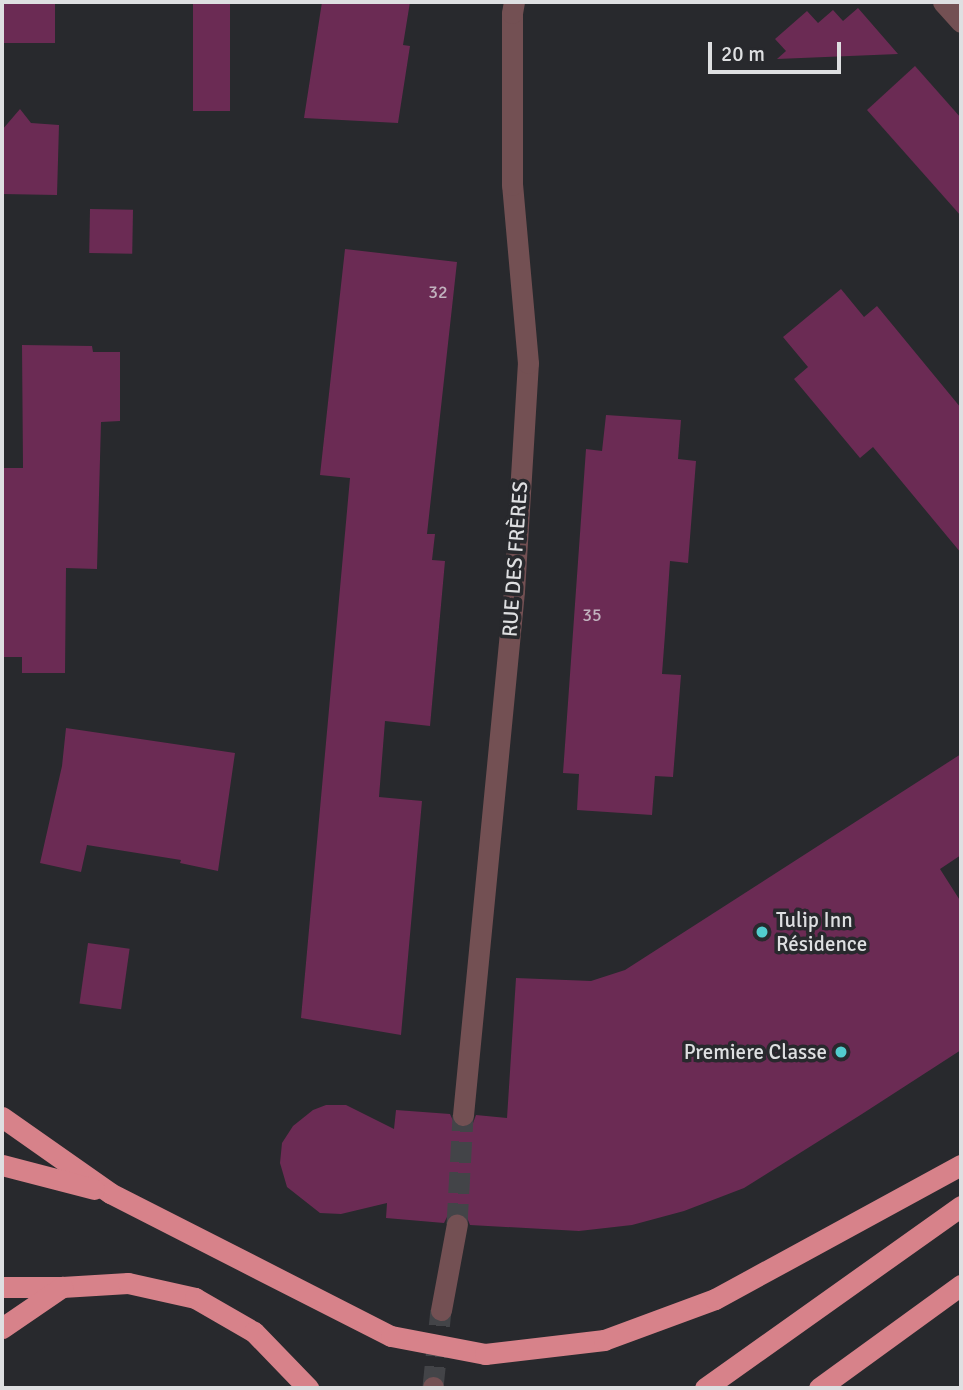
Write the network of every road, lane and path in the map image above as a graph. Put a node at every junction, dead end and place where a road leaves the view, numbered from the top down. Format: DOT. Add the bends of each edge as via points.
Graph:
graph roads {
  1 [pos="514,2"];
  2 [pos="943,2"];
  3 [pos="961,22"];
  4 [pos="463,1115"];
  5 [pos="2,1117"];
  6 [pos="2,1165"];
  7 [pos="961,1165"];
  8 [pos="110,1193"];
  9 [pos="961,1206"];
  10 [pos="457,1224"];
  11 [pos="961,1285"];
  12 [pos="2,1287"];
  13 [pos="62,1287"];
  14 [pos="441,1310"];
  15 [pos="2,1328"];
  16 [pos="308,1388"];
  17 [pos="705,1388"];
  18 [pos="819,1388"];
  1 -- 4 [label="street, RUE DES FRÈRES" via="512,185 528,363 513,591"];
  2 -- 3 [label="street"];
  5 -- 8 [label="highway"];
  6 -- 8 [label="highway"];
  7 -- 8 [label="highway" via="715,1298 604,1340 485,1354 391,1336"];
  9 -- 17 [label="highway"];
  10 -- 14 [label="street"];
  11 -- 18 [label="highway"];
  12 -- 13 [label="highway"];
  13 -- 15 [label="highway"];
  13 -- 16 [label="highway" via="128,1283 195,1298 254,1332"];
}
